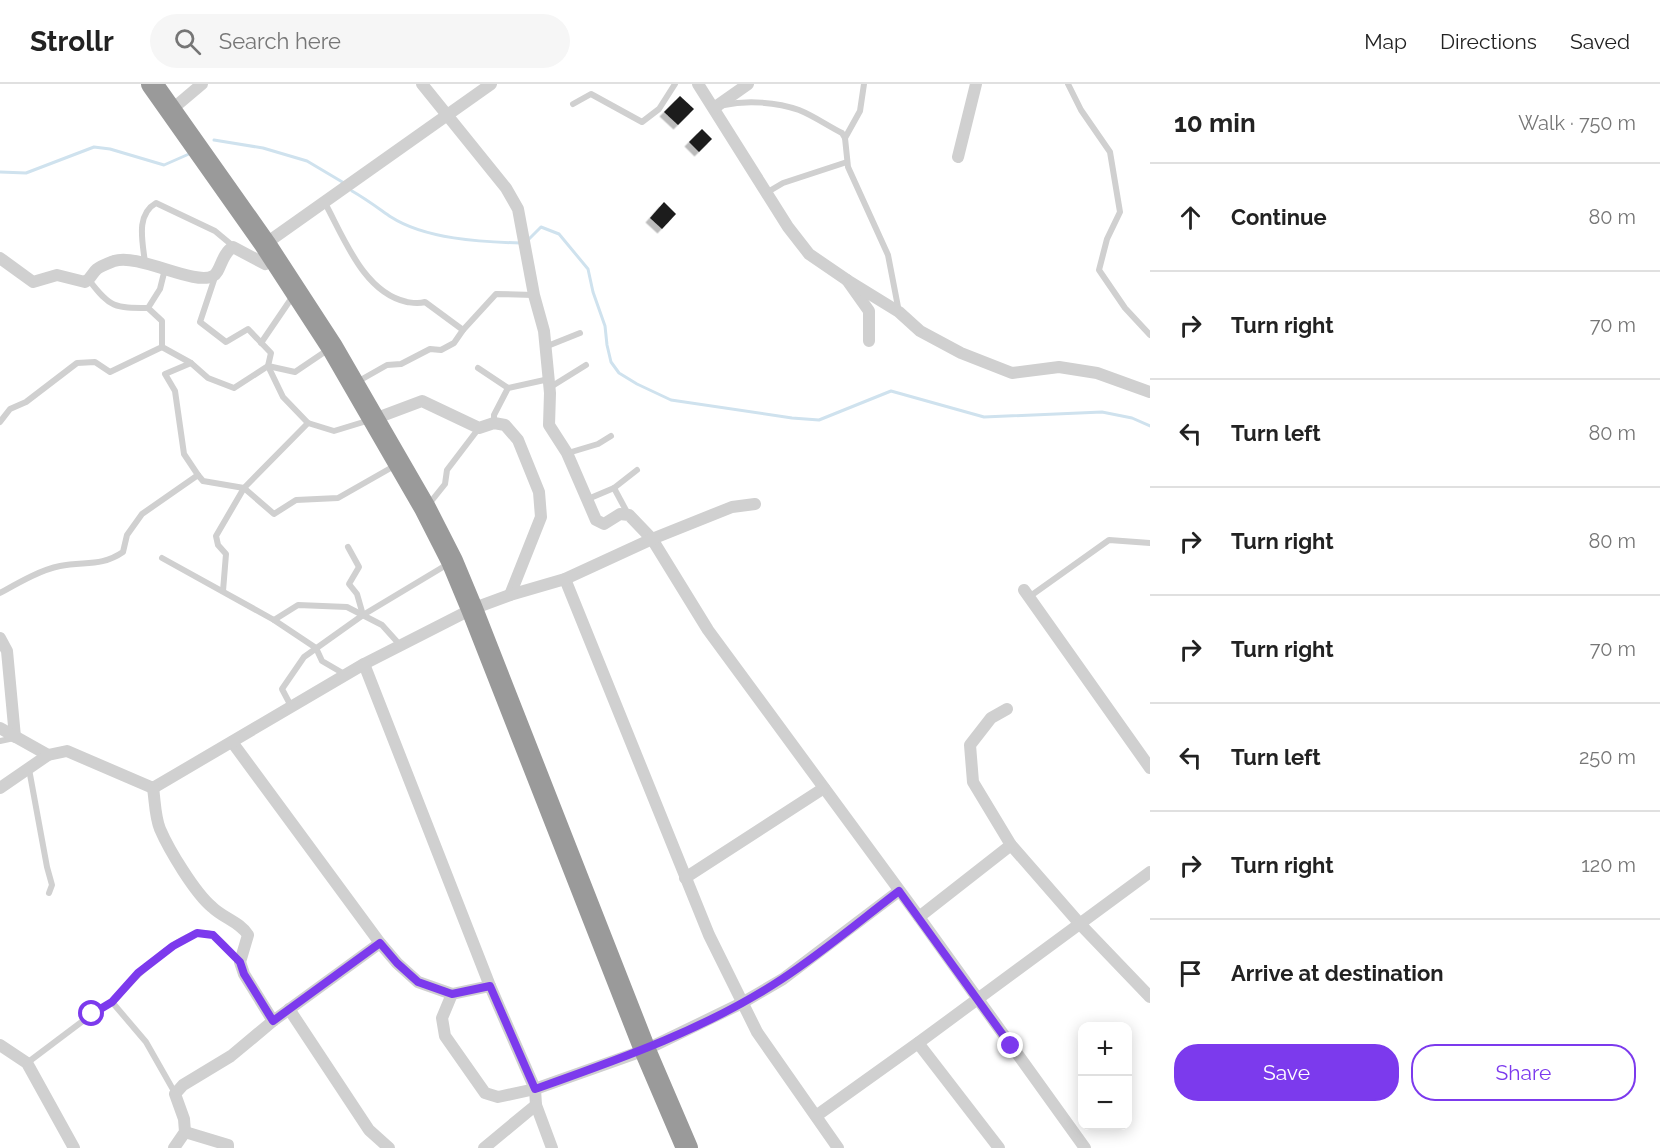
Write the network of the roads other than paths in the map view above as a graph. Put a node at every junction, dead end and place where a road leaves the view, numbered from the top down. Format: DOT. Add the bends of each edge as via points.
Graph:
graph roads {
  1 [pos="152,84"];
  2 [pos="202,84"];
  3 [pos="422,84"];
  4 [pos="491,84"];
  5 [pos="675,84"];
  6 [pos="698,84"];
  7 [pos="748,84"];
  8 [pos="864,84"];
  9 [pos="976,84"];
  10 [pos="1068,84"];
  11 [pos="573,104"];
  12 [pos="714,108"];
  13 [pos="170,111"];
  14 [pos="447,114"];
  15 [pos="845,138"];
  16 [pos="958,157"];
  17 [pos="848,162"];
  18 [pos="766,193"];
  19 [pos="325,203"];
  20 [pos="233,247"];
  21 [pos="269,250"];
  22 [pos="3,263"];
  23 [pos="145,264"];
  24 [pos="165,269"];
  25 [pos="216,274"];
  26 [pos="848,279"];
  27 [pos="89,280"];
  28 [pos="295,293"];
  29 [pos="534,295"];
  30 [pos="148,308"];
  31 [pos="899,312"];
  32 [pos="463,330"];
  33 [pos="580,333"];
  34 [pos="1150,335"];
  35 [pos="869,342"];
  36 [pos="261,343"];
  37 [pos="162,347"];
  38 [pos="332,347"];
  39 [pos="545,347"];
  40 [pos="191,363"];
  41 [pos="586,365"];
  42 [pos="268,366"];
  43 [pos="478,368"];
  44 [pos="549,383"];
  45 [pos="354,384"];
  46 [pos="508,388"];
  47 [pos="1150,392"];
  48 [pos="374,419"];
  49 [pos="0,422"];
  50 [pos="308,423"];
  51 [pos="494,423"];
  52 [pos="479,428"];
  53 [pos="611,436"];
  54 [pos="567,453"];
  55 [pos="399,463"];
  56 [pos="637,470"];
  57 [pos="198,476"];
  58 [pos="244,488"];
  59 [pos="614,488"];
  60 [pos="588,499"];
  61 [pos="755,504"];
  62 [pos="425,508"];
  63 [pos="628,515"];
  64 [pos="652,539"];
  65 [pos="1150,543"];
  66 [pos="348,547"];
  67 [pos="162,558"];
  68 [pos="452,561"];
  69 [pos="564,579"];
  70 [pos="223,591"];
  71 [pos="0,593"];
  72 [pos="1026,594"];
  73 [pos="510,595"];
  74 [pos="472,609"];
  75 [pos="363,615"];
  76 [pos="274,620"];
  77 [pos="0,638"];
  78 [pos="400,645"];
  79 [pos="316,648"];
  80 [pos="364,664"];
  81 [pos="346,675"];
  82 [pos="292,707"];
  83 [pos="1006,709"];
  84 [pos="0,728"];
  85 [pos="15,738"];
  86 [pos="0,741"];
  87 [pos="232,742"];
  88 [pos="48,755"];
  89 [pos="29,768"];
  90 [pos="1150,768"];
  91 [pos="0,788"];
  92 [pos="153,788"];
  93 [pos="824,788"];
  94 [pos="1011,845"];
  95 [pos="1150,872"];
  96 [pos="685,879"];
  97 [pos="899,891"];
  98 [pos="49,893"];
  99 [pos="919,916"];
  100 [pos="1080,924"];
  101 [pos="380,943"];
  102 [pos="240,962"];
  103 [pos="490,986"];
  104 [pos="452,994"];
  105 [pos="1150,997"];
  106 [pos="977,1000"];
  107 [pos="112,1002"];
  108 [pos="742,1003"];
  109 [pos="289,1009"];
  110 [pos="273,1021"];
  111 [pos="918,1044"];
  112 [pos="0,1045"];
  113 [pos="645,1050"];
  114 [pos="27,1063"];
  115 [pos="535,1089"];
  116 [pos="175,1094"];
  117 [pos="536,1105"];
  118 [pos="816,1116"];
  119 [pos="185,1132"];
  120 [pos="74,1148"];
  121 [pos="174,1148"];
  122 [pos="228,1148"];
  123 [pos="389,1148"];
  124 [pos="484,1148"];
  125 [pos="552,1148"];
  126 [pos="687,1148"];
  127 [pos="838,1148"];
  128 [pos="999,1148"];
  129 [pos="1085,1148"];
  1 -- 13 [label="highway"];
  2 -- 13 [label="street"];
  3 -- 14 [label="street"];
  4 -- 14 [label="street"];
  5 -- 11 [label="lane" via="659,109 642,122 591,94"];
  6 -- 12 [label="street"];
  7 -- 12 [label="street"];
  8 -- 15 [label="lane" via="860,111"];
  9 -- 16 [label="street"];
  10 -- 34 [label="lane" via="1110,152 1120,212 1107,239 1099,270 1125,308"];
  12 -- 15 [label="lane" via="737,103 776,104 800,111"];
  12 -- 18 [label="street"];
  13 -- 21 [label="highway"];
  14 -- 19 [label="street"];
  14 -- 29 [label="street" via="518,209"];
  15 -- 17 [label="lane"];
  17 -- 18 [label="lane" via="783,183"];
  17 -- 31 [label="lane" via="888,255"];
  18 -- 26 [label="street" via="809,254"];
  19 -- 21 [label="street"];
  19 -- 32 [label="lane" via="373,284 394,299 425,302"];
  20 -- 21 [label="street" via="266,264"];
  20 -- 23 [label="lane" via="215,231 156,203 142,219"];
  20 -- 25 [label="street" via="226,251"];
  21 -- 28 [label="highway"];
  22 -- 27 [label="street" via="33,282 57,275 80,282"];
  23 -- 24 [label="street"];
  23 -- 27 [label="street" via="116,260 96,270"];
  24 -- 25 [label="street" via="200,278"];
  24 -- 30 [label="lane" via="160,289"];
  25 -- 36 [label="lane" via="200,322 226,342 248,329"];
  26 -- 31 [label="street"];
  26 -- 35 [label="street" via="868,311"];
  27 -- 30 [label="lane" via="102,297 119,308"];
  28 -- 36 [label="lane"];
  28 -- 38 [label="highway"];
  29 -- 32 [label="lane" via="496,294"];
  29 -- 39 [label="street"];
  30 -- 37 [label="lane" via="162,321"];
  31 -- 47 [label="street" via="920,331 1012,373 1059,367 1097,373"];
  32 -- 45 [label="lane" via="454,343 441,350 430,349 401,364 387,365"];
  33 -- 39 [label="lane"];
  36 -- 42 [label="lane" via="271,353"];
  37 -- 40 [label="lane"];
  37 -- 49 [label="lane" via="110,372 95,362 77,363 26,402 10,409"];
  38 -- 42 [label="lane" via="295,372"];
  38 -- 45 [label="highway"];
  39 -- 44 [label="street"];
  40 -- 42 [label="lane" via="208,378 234,388"];
  40 -- 57 [label="lane" via="165,374 175,391 184,454"];
  41 -- 44 [label="lane"];
  42 -- 50 [label="lane" via="283,397"];
  43 -- 46 [label="lane"];
  44 -- 46 [label="lane"];
  44 -- 54 [label="street" via="549,425"];
  45 -- 48 [label="highway"];
  46 -- 51 [label="lane"];
  48 -- 50 [label="lane" via="334,431"];
  48 -- 52 [label="street" via="422,401"];
  48 -- 55 [label="highway"];
  50 -- 58 [label="lane"];
  51 -- 52 [label="street"];
  51 -- 73 [label="street" via="505,425 518,440 539,492 541,517"];
  52 -- 62 [label="lane" via="447,470 445,484"];
  53 -- 54 [label="lane"];
  54 -- 60 [label="street"];
  55 -- 58 [label="lane" via="338,498 296,500 274,514"];
  55 -- 62 [label="highway"];
  56 -- 59 [label="lane"];
  57 -- 58 [label="lane" via="204,481"];
  57 -- 71 [label="lane" via="142,514 128,535 123,552 110,561 59,566"];
  58 -- 70 [label="lane" via="216,536 226,554"];
  59 -- 60 [label="lane"];
  59 -- 63 [label="lane"];
  60 -- 63 [label="street" via="596,520 604,524 620,514"];
  61 -- 64 [label="street" via="732,507"];
  62 -- 68 [label="highway"];
  63 -- 64 [label="street"];
  64 -- 69 [label="street"];
  64 -- 93 [label="street" via="708,630"];
  65 -- 72 [label="lane" via="1109,540"];
  66 -- 75 [label="lane" via="359,567 349,584 357,594"];
  67 -- 70 [label="lane"];
  68 -- 74 [label="highway"];
  68 -- 75 [label="lane"];
  69 -- 73 [label="street"];
  69 -- 96 [label="street"];
  70 -- 76 [label="lane"];
  72 -- 90 [label="street"];
  73 -- 74 [label="street"];
  74 -- 78 [label="street"];
  74 -- 113 [label="highway"];
  75 -- 76 [label="lane" via="347,608 298,605"];
  75 -- 78 [label="lane" via="382,625"];
  75 -- 79 [label="lane"];
  76 -- 79 [label="lane"];
  77 -- 85 [label="street" via="7,651"];
  78 -- 80 [label="street"];
  79 -- 81 [label="lane" via="322,661"];
  79 -- 82 [label="lane" via="304,657 282,689"];
  80 -- 81 [label="street"];
  80 -- 103 [label="street"];
  81 -- 82 [label="street"];
  82 -- 87 [label="street"];
  83 -- 94 [label="street" via="991,718 970,745 973,782"];
  84 -- 85 [label="street"];
  85 -- 86 [label="lane"];
  85 -- 88 [label="street"];
  87 -- 92 [label="street"];
  87 -- 101 [label="street"];
  88 -- 89 [label="street"];
  88 -- 92 [label="street" via="67,751"];
  89 -- 91 [label="street"];
  89 -- 98 [label="lane" via="52,885"];
  92 -- 102 [label="street" via="160,828 199,893 211,907 249,935"];
  93 -- 96 [label="street"];
  93 -- 97 [label="street"];
  94 -- 99 [label="street"];
  94 -- 100 [label="street"];
  95 -- 100 [label="street"];
  96 -- 108 [label="street"];
  97 -- 99 [label="street"];
  97 -- 108 [label="street" via="783,979"];
  99 -- 106 [label="street"];
  100 -- 105 [label="street"];
  100 -- 106 [label="street"];
  101 -- 104 [label="street" via="418,982"];
  101 -- 109 [label="street"];
  102 -- 107 [label="lane" via="213,935 197,933 138,973"];
  102 -- 110 [label="street"];
  103 -- 104 [label="street"];
  103 -- 115 [label="street"];
  104 -- 115 [label="street" via="442,1018 445,1036 485,1093 498,1097"];
  106 -- 111 [label="street"];
  106 -- 129 [label="street"];
  107 -- 114 [label="lane"];
  107 -- 116 [label="lane" via="147,1042"];
  108 -- 113 [label="street"];
  108 -- 118 [label="street" via="757,1032"];
  109 -- 110 [label="street"];
  109 -- 123 [label="street" via="369,1130"];
  110 -- 116 [label="street"];
  111 -- 118 [label="street"];
  111 -- 128 [label="street"];
  112 -- 114 [label="street"];
  113 -- 115 [label="street"];
  113 -- 126 [label="highway"];
  114 -- 120 [label="street"];
  115 -- 117 [label="street"];
  116 -- 119 [label="street"];
  117 -- 124 [label="street"];
  117 -- 125 [label="street"];
  118 -- 127 [label="street"];
  119 -- 121 [label="street"];
  119 -- 122 [label="street"];
}
